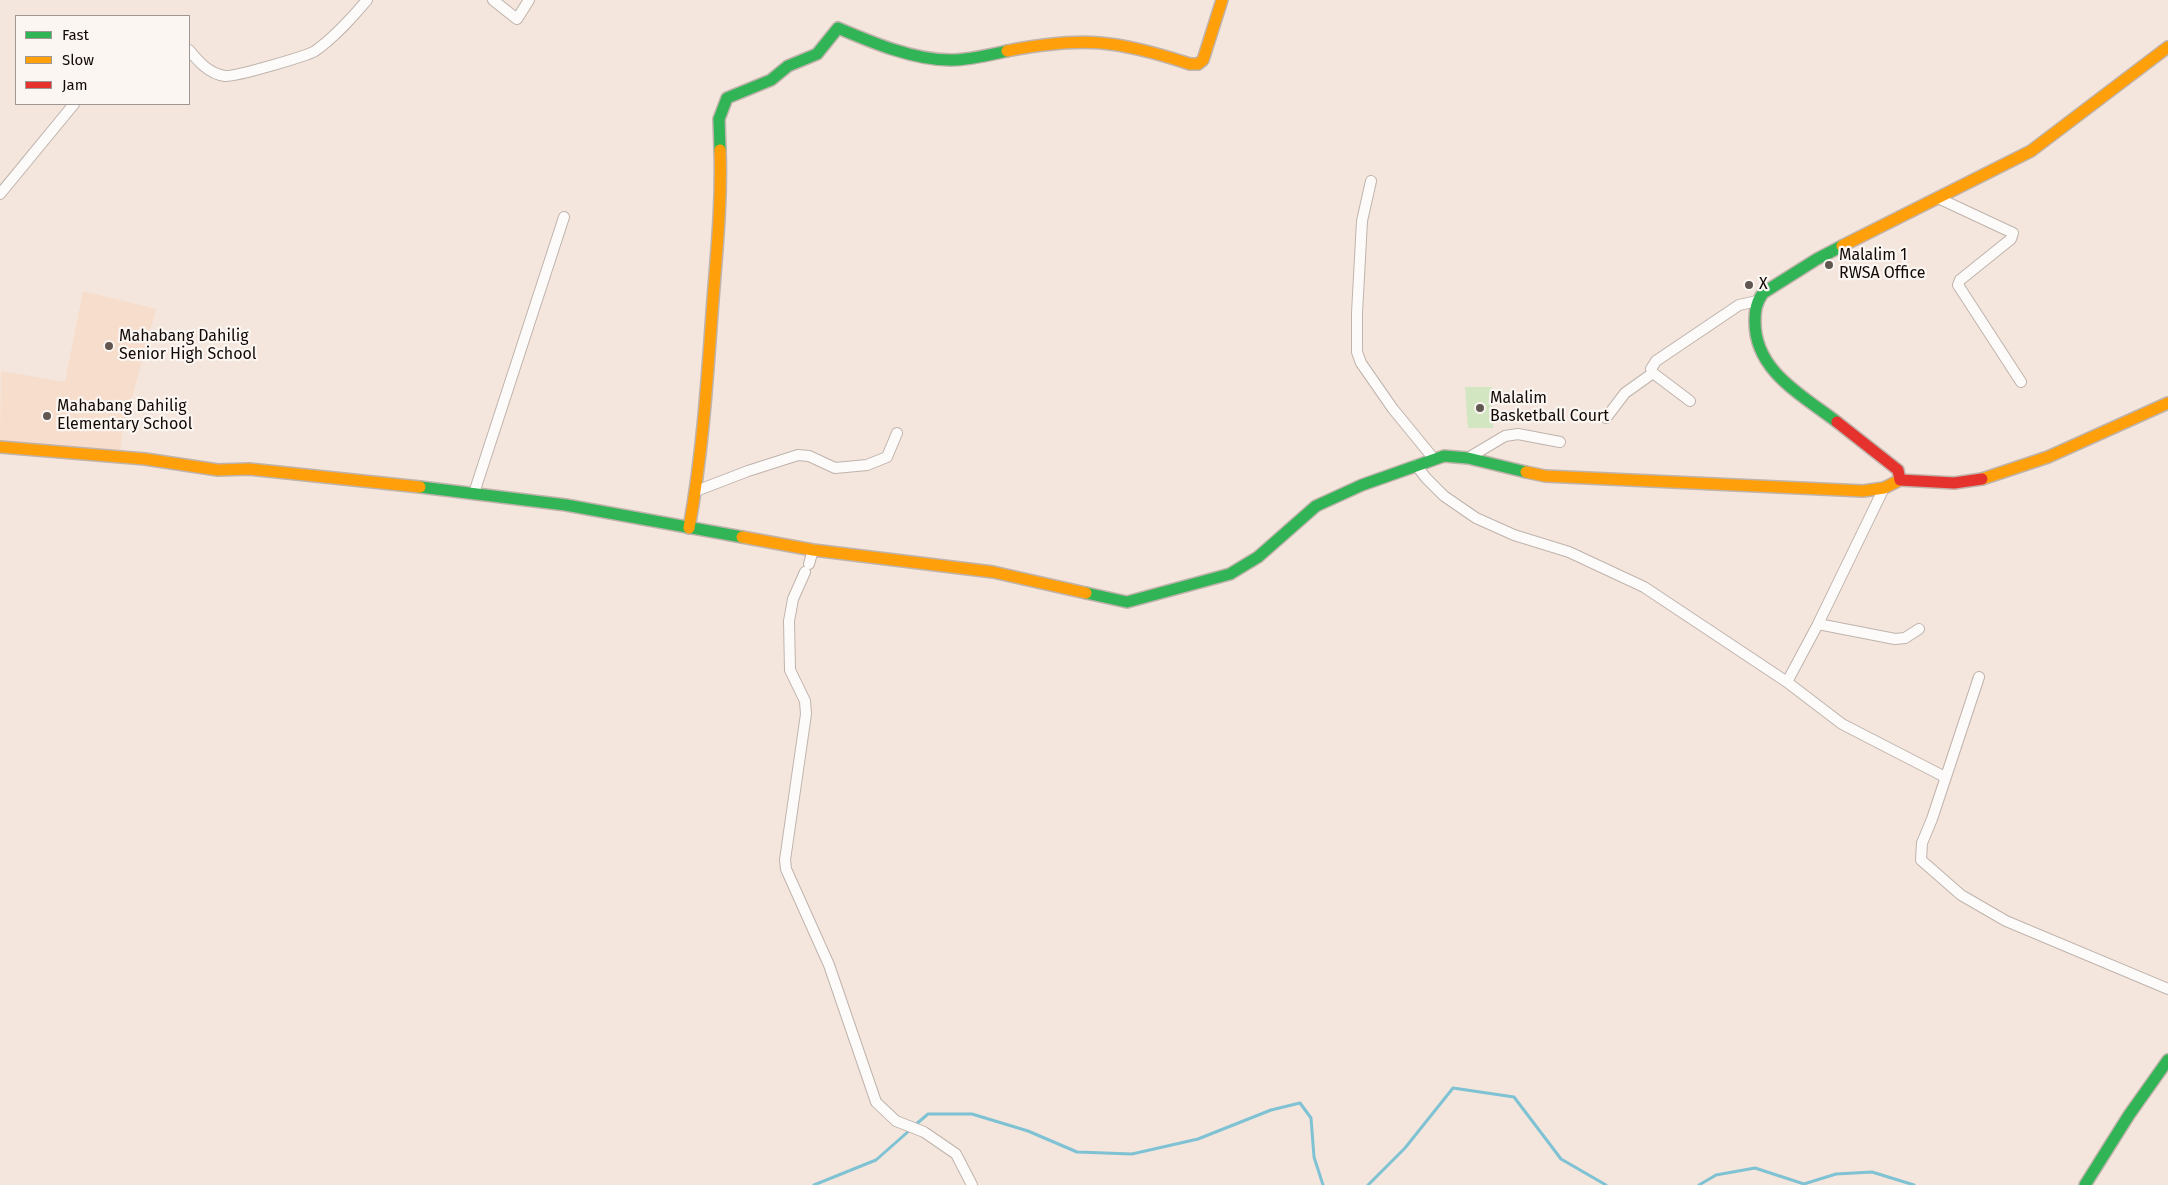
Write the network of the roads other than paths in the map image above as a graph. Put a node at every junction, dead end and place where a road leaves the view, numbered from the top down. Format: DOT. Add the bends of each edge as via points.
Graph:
graph roads {
  1 [pos="367,0"];
  2 [pos="493,0"];
  3 [pos="529,0"];
  4 [pos="1222,0"];
  5 [pos="2168,47"];
  6 [pos="190,51"];
  7 [pos="73,105"];
  8 [pos="1371,180"];
  9 [pos="0,194"];
  10 [pos="1938,198"];
  11 [pos="564,217"];
  12 [pos="1757,301"];
  13 [pos="1653,374"];
  14 [pos="2020,382"];
  15 [pos="1690,401"];
  16 [pos="2168,403"];
  17 [pos="1606,418"];
  18 [pos="897,432"];
  19 [pos="1560,442"];
  20 [pos="0,446"];
  21 [pos="1468,458"];
  22 [pos="1434,459"];
  23 [pos="1416,465"];
  24 [pos="1900,480"];
  25 [pos="1884,488"];
  26 [pos="696,491"];
  27 [pos="474,492"];
  28 [pos="689,528"];
  29 [pos="813,550"];
  30 [pos="1818,624"];
  31 [pos="1919,629"];
  32 [pos="1979,677"];
  33 [pos="1787,682"];
  34 [pos="1945,777"];
  35 [pos="2168,989"];
  36 [pos="2168,1060"];
  37 [pos="972,1185"];
  38 [pos="2085,1185"];
  1 -- 6 [label="street" via="342,30 320,47 288,61 226,76 203,67"];
  2 -- 3 [label="street" via="517,18"];
  4 -- 26 [label="street" via="1204,60 1198,64 1095,40 1059,42 940,60 838,28 817,54 788,66 771,80 728,98 719,120 721,187"];
  5 -- 10 [label="street" via="2031,151"];
  7 -- 9 [label="street"];
  8 -- 22 [label="street" via="1362,221 1357,352 1393,409"];
  10 -- 12 [label="street" via="1817,259 1763,293"];
  10 -- 14 [label="street" via="2013,233 2011,239 1958,285"];
  11 -- 27 [label="street"];
  12 -- 13 [label="street" via="1739,305 1656,360 1651,369"];
  12 -- 24 [label="street" via="1755,328 1758,346 1767,364 1789,387 1889,462 1898,470"];
  13 -- 15 [label="street"];
  13 -- 17 [label="street" via="1625,393"];
  16 -- 24 [label="street" via="2051,457 2010,471 1956,483"];
  18 -- 26 [label="street" via="887,457 874,463 834,468 809,456 798,455"];
  19 -- 21 [label="street" via="1518,434 1501,438"];
  20 -- 27 [label="street" via="145,459 218,470 249,469"];
  21 -- 22 [label="street" via="1450,456"];
  21 -- 25 [label="street" via="1528,473 1560,477 1863,492"];
  22 -- 23 [label="street"];
  23 -- 29 [label="street" via="1362,484 1316,506 1258,557 1230,574 1127,602 993,572"];
  23 -- 33 [label="street" via="1440,492 1468,513 1502,530 1569,552 1644,587"];
  24 -- 25 [label="street"];
  25 -- 30 [label="street"];
  26 -- 28 [label="street"];
  27 -- 28 [label="street"];
  28 -- 29 [label="street"];
  29 -- 37 [label="street" via="790,613 790,670 805,701 806,714 786,869 829,965 876,1102 896,1121 924,1132 956,1154"];
  30 -- 31 [label="street" via="1895,639 1905,638"];
  30 -- 33 [label="street"];
  32 -- 34 [label="street"];
  33 -- 34 [label="street" via="1842,724"];
  34 -- 35 [label="street" via="1922,843 1920,856 1923,864 1961,895 2006,922"];
  36 -- 38 [label="street"];
}
